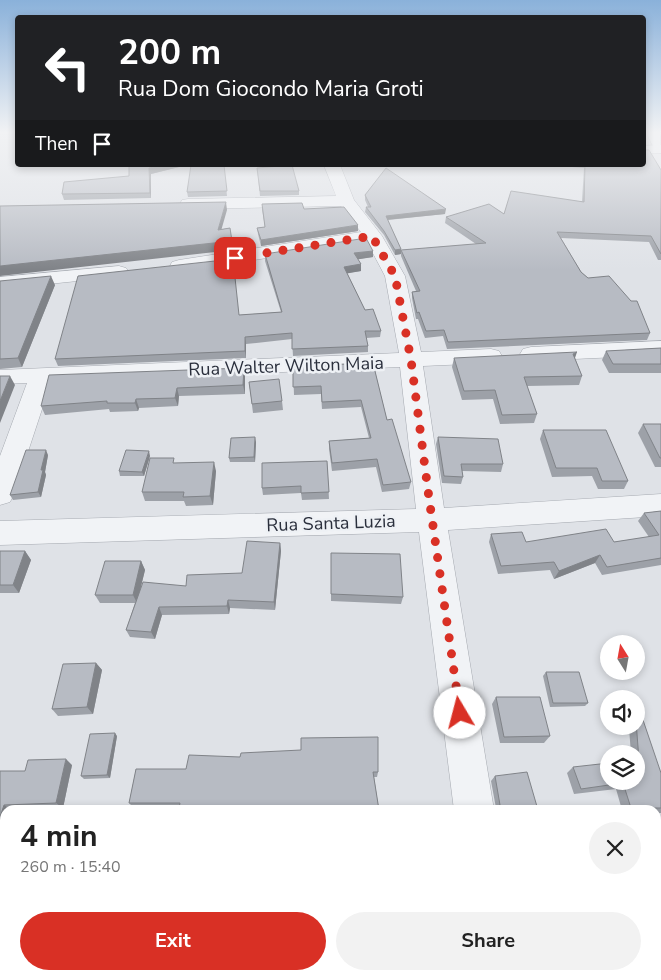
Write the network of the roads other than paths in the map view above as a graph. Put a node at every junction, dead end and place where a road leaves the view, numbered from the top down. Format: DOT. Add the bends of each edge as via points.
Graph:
graph roads {
  1 [pos="337,178"];
  2 [pos="346,201"];
  3 [pos="168,205"];
  4 [pos="372,236"];
  5 [pos="156,268"];
  6 [pos="137,271"];
  7 [pos="0,283"];
  8 [pos="661,348"];
  9 [pos="411,360"];
  10 [pos="41,376"];
  11 [pos="0,377"];
  12 [pos="0,494"];
  13 [pos="661,505"];
  14 [pos="432,520"];
  15 [pos="0,533"];
  16 [pos="473,805"];
  1 -- 2 [label="street"];
  2 -- 3 [label="street"];
  2 -- 4 [label="street"];
  4 -- 5 [label="street"];
  4 -- 9 [label="street" via="395,276"];
  6 -- 7 [label="street"];
  8 -- 9 [label="street, Rua Walter Wilton Maia"];
  9 -- 10 [label="street, Rua Walter Wilton Maia"];
  9 -- 14 [label="street"];
  10 -- 11 [label="street, Rua Walter Wilton Maia"];
  10 -- 12 [label="street"];
  13 -- 14 [label="street, Rua Santa Luzia"];
  14 -- 15 [label="street, Rua Santa Luzia"];
  14 -- 16 [label="street"];
}
